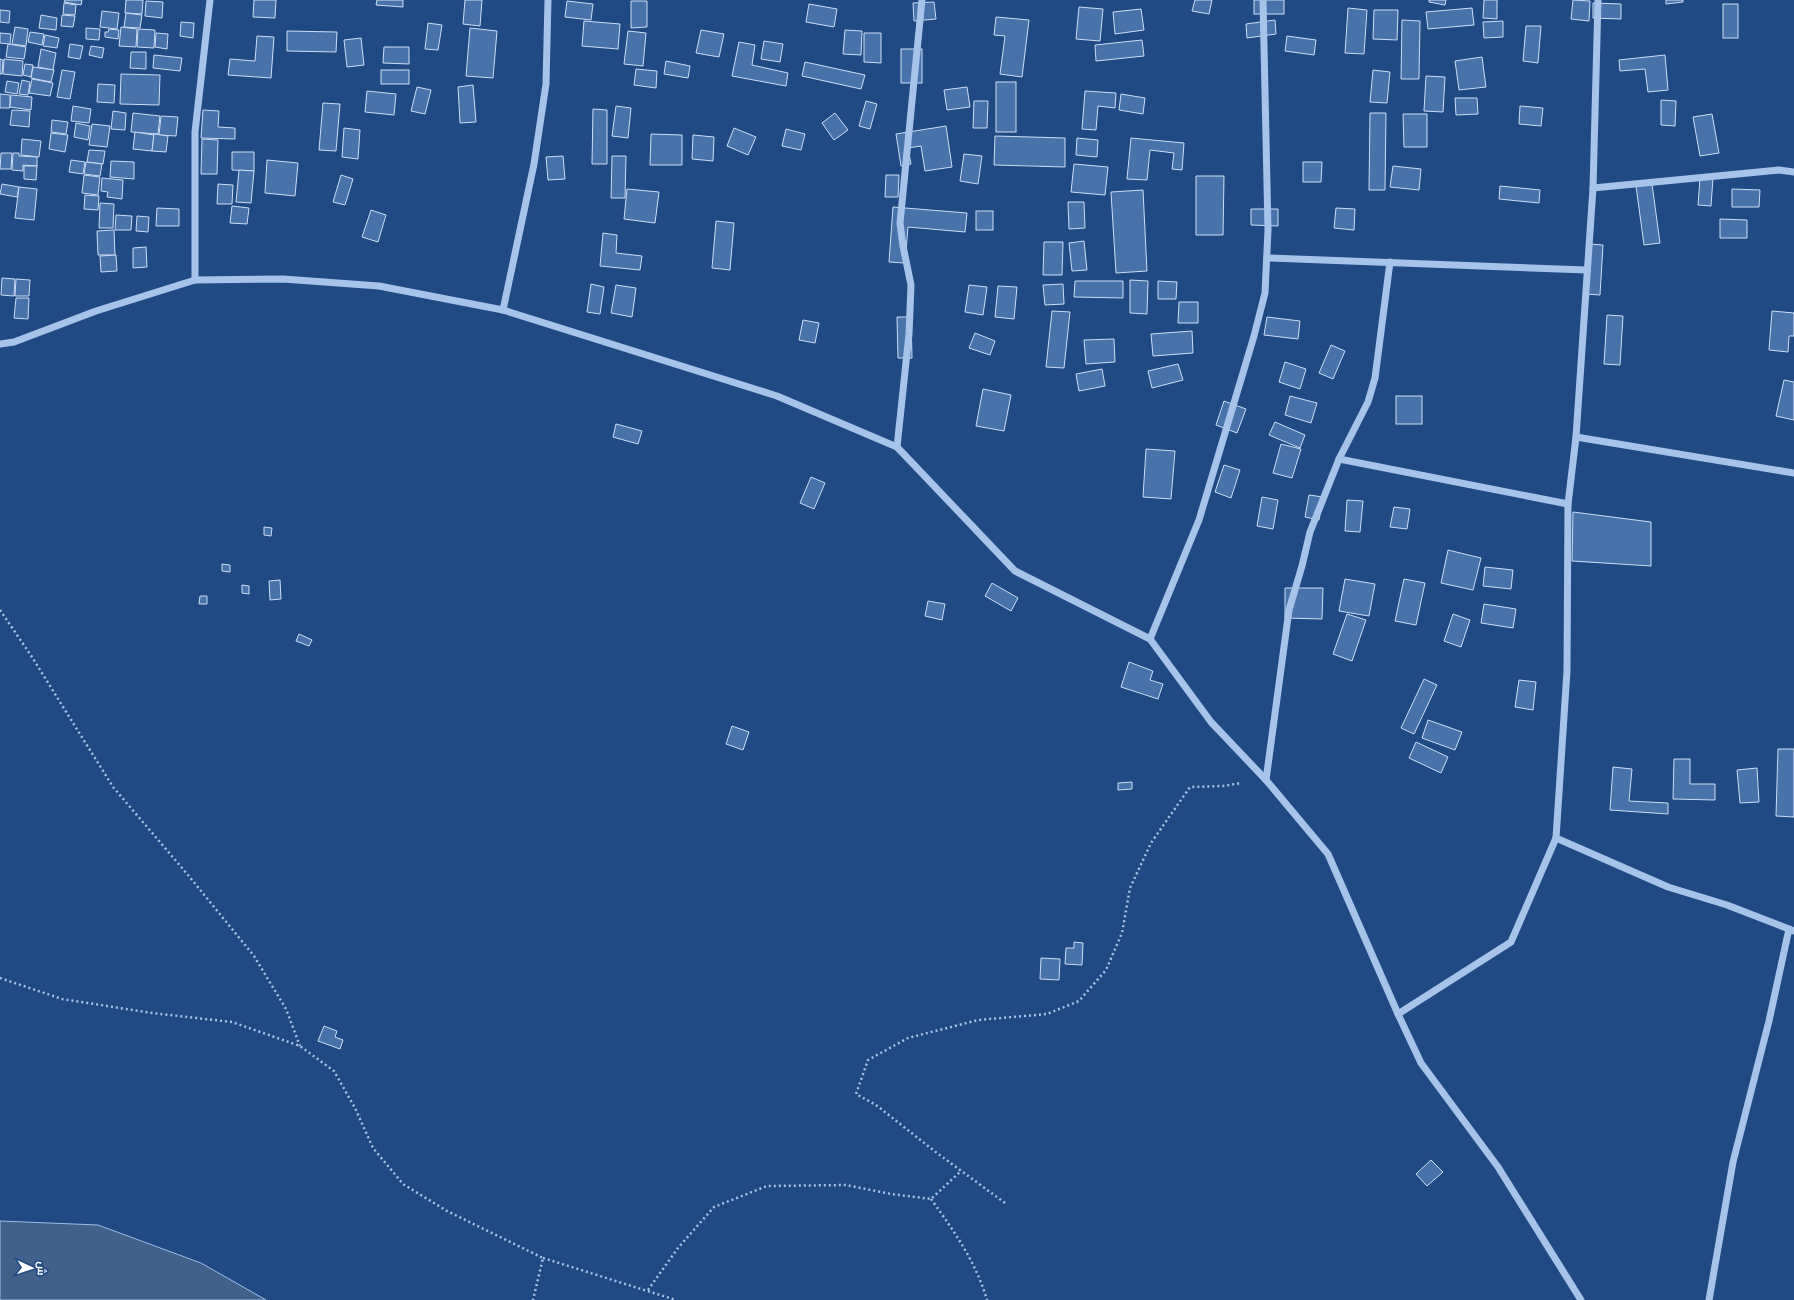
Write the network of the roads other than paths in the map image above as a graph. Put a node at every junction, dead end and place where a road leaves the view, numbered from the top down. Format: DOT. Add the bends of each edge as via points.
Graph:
graph roads {
  1 [pos="210,0"];
  2 [pos="548,0"];
  3 [pos="922,0"];
  4 [pos="1263,0"];
  5 [pos="1598,0"];
  6 [pos="1794,172"];
  7 [pos="1593,188"];
  8 [pos="1267,258"];
  9 [pos="1390,262"];
  10 [pos="1587,270"];
  11 [pos="195,280"];
  12 [pos="503,310"];
  13 [pos="0,344"];
  14 [pos="1576,437"];
  15 [pos="897,447"];
  16 [pos="1339,459"];
  17 [pos="1794,472"];
  18 [pos="1568,504"];
  19 [pos="1150,639"];
  20 [pos="1266,780"];
  21 [pos="1556,838"];
  22 [pos="1792,930"];
  23 [pos="1398,1014"];
  24 [pos="1581,1300"];
  25 [pos="1709,1300"];
  1 -- 11 [label="street" via="195,132"];
  2 -- 12 [label="street" via="545,91 534,164"];
  3 -- 15 [label="street" via="900,223 902,246 911,285 910,334"];
  4 -- 8 [label="street"];
  5 -- 7 [label="street"];
  6 -- 7 [label="street" via="1779,170"];
  7 -- 10 [label="street"];
  8 -- 9 [label="street"];
  8 -- 19 [label="street" via="1265,293 1254,336 1199,520"];
  9 -- 10 [label="street"];
  9 -- 16 [label="street" via="1375,378 1368,402"];
  10 -- 14 [label="street"];
  11 -- 12 [label="street" via="283,279 379,286"];
  11 -- 13 [label="street" via="96,311 14,342"];
  12 -- 15 [label="street" via="777,396"];
  14 -- 17 [label="street"];
  14 -- 18 [label="street"];
  15 -- 19 [label="street" via="1015,571"];
  16 -- 18 [label="street"];
  16 -- 20 [label="street" via="1310,532 1289,610"];
  18 -- 21 [label="street" via="1567,671"];
  19 -- 20 [label="street" via="1211,722"];
  20 -- 23 [label="street" via="1328,854"];
  21 -- 22 [label="street" via="1668,886"];
  21 -- 23 [label="street" via="1511,942"];
  22 -- 25 [label="street" via="1733,1162"];
  23 -- 24 [label="street" via="1421,1063 1498,1167"];
}
